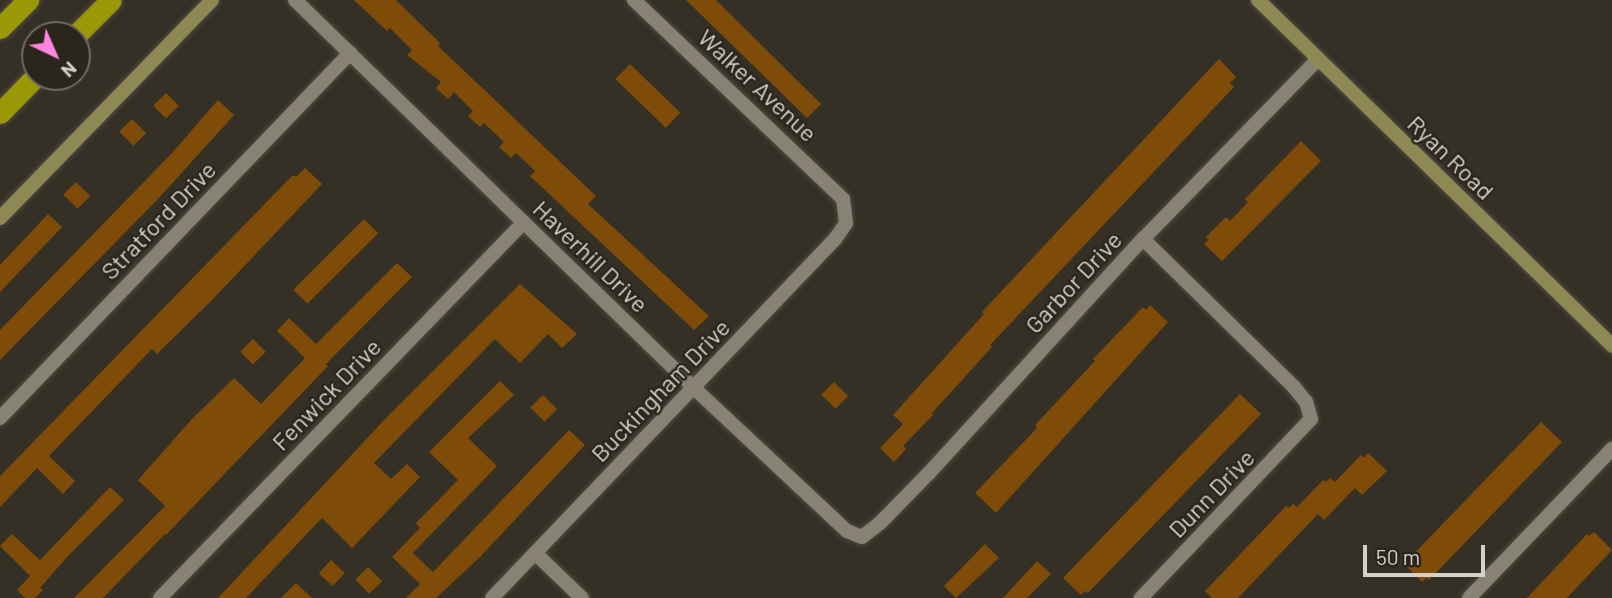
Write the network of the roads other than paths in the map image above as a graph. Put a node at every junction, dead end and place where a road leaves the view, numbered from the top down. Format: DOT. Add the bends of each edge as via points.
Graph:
graph roads {
  1 [pos="27,0"];
  2 [pos="111,0"];
  3 [pos="212,0"];
  4 [pos="295,0"];
  5 [pos="634,0"];
  6 [pos="1258,0"];
  7 [pos="90,21"];
  8 [pos="0,28"];
  9 [pos="349,53"];
  10 [pos="1318,59"];
  11 [pos="21,91"];
  12 [pos="0,113"];
  13 [pos="846,207"];
  14 [pos="0,218"];
  15 [pos="524,222"];
  16 [pos="1143,239"];
  17 [pos="1612,346"];
  18 [pos="694,388"];
  19 [pos="0,418"];
  20 [pos="1612,449"];
  21 [pos="862,537"];
  22 [pos="535,553"];
  23 [pos="160,598"];
  24 [pos="492,598"];
  25 [pos="582,598"];
  26 [pos="1141,598"];
  27 [pos="1469,598"];
  1 -- 8 [label="highway"];
  2 -- 7 [label="highway"];
  3 -- 14 [label="main road"];
  4 -- 9 [label="street, Haverhill Drive"];
  5 -- 13 [label="street, Walker Avenue" via="805,161"];
  6 -- 10 [label="main road, Ryan Road"];
  9 -- 15 [label="street, Haverhill Drive"];
  9 -- 19 [label="street, Stratford Drive"];
  10 -- 16 [label="street, Garbor Drive"];
  10 -- 17 [label="main road, Ryan Road"];
  11 -- 12 [label="highway"];
  13 -- 18 [label="street, Buckingham Drive" via="846,223 835,239"];
  15 -- 18 [label="street, Haverhill Drive"];
  15 -- 23 [label="street, Fenwick Drive"];
  16 -- 21 [label="street, Garbor Drive" via="929,473"];
  16 -- 26 [label="street, Dunn Drive" via="1294,387 1306,402 1311,419"];
  18 -- 21 [label="street, Haverhill Drive" via="841,526"];
  18 -- 22 [label="street, Buckingham Drive"];
  20 -- 27 [label="street"];
  22 -- 24 [label="street, Buckingham Drive"];
  22 -- 25 [label="street"];
}
